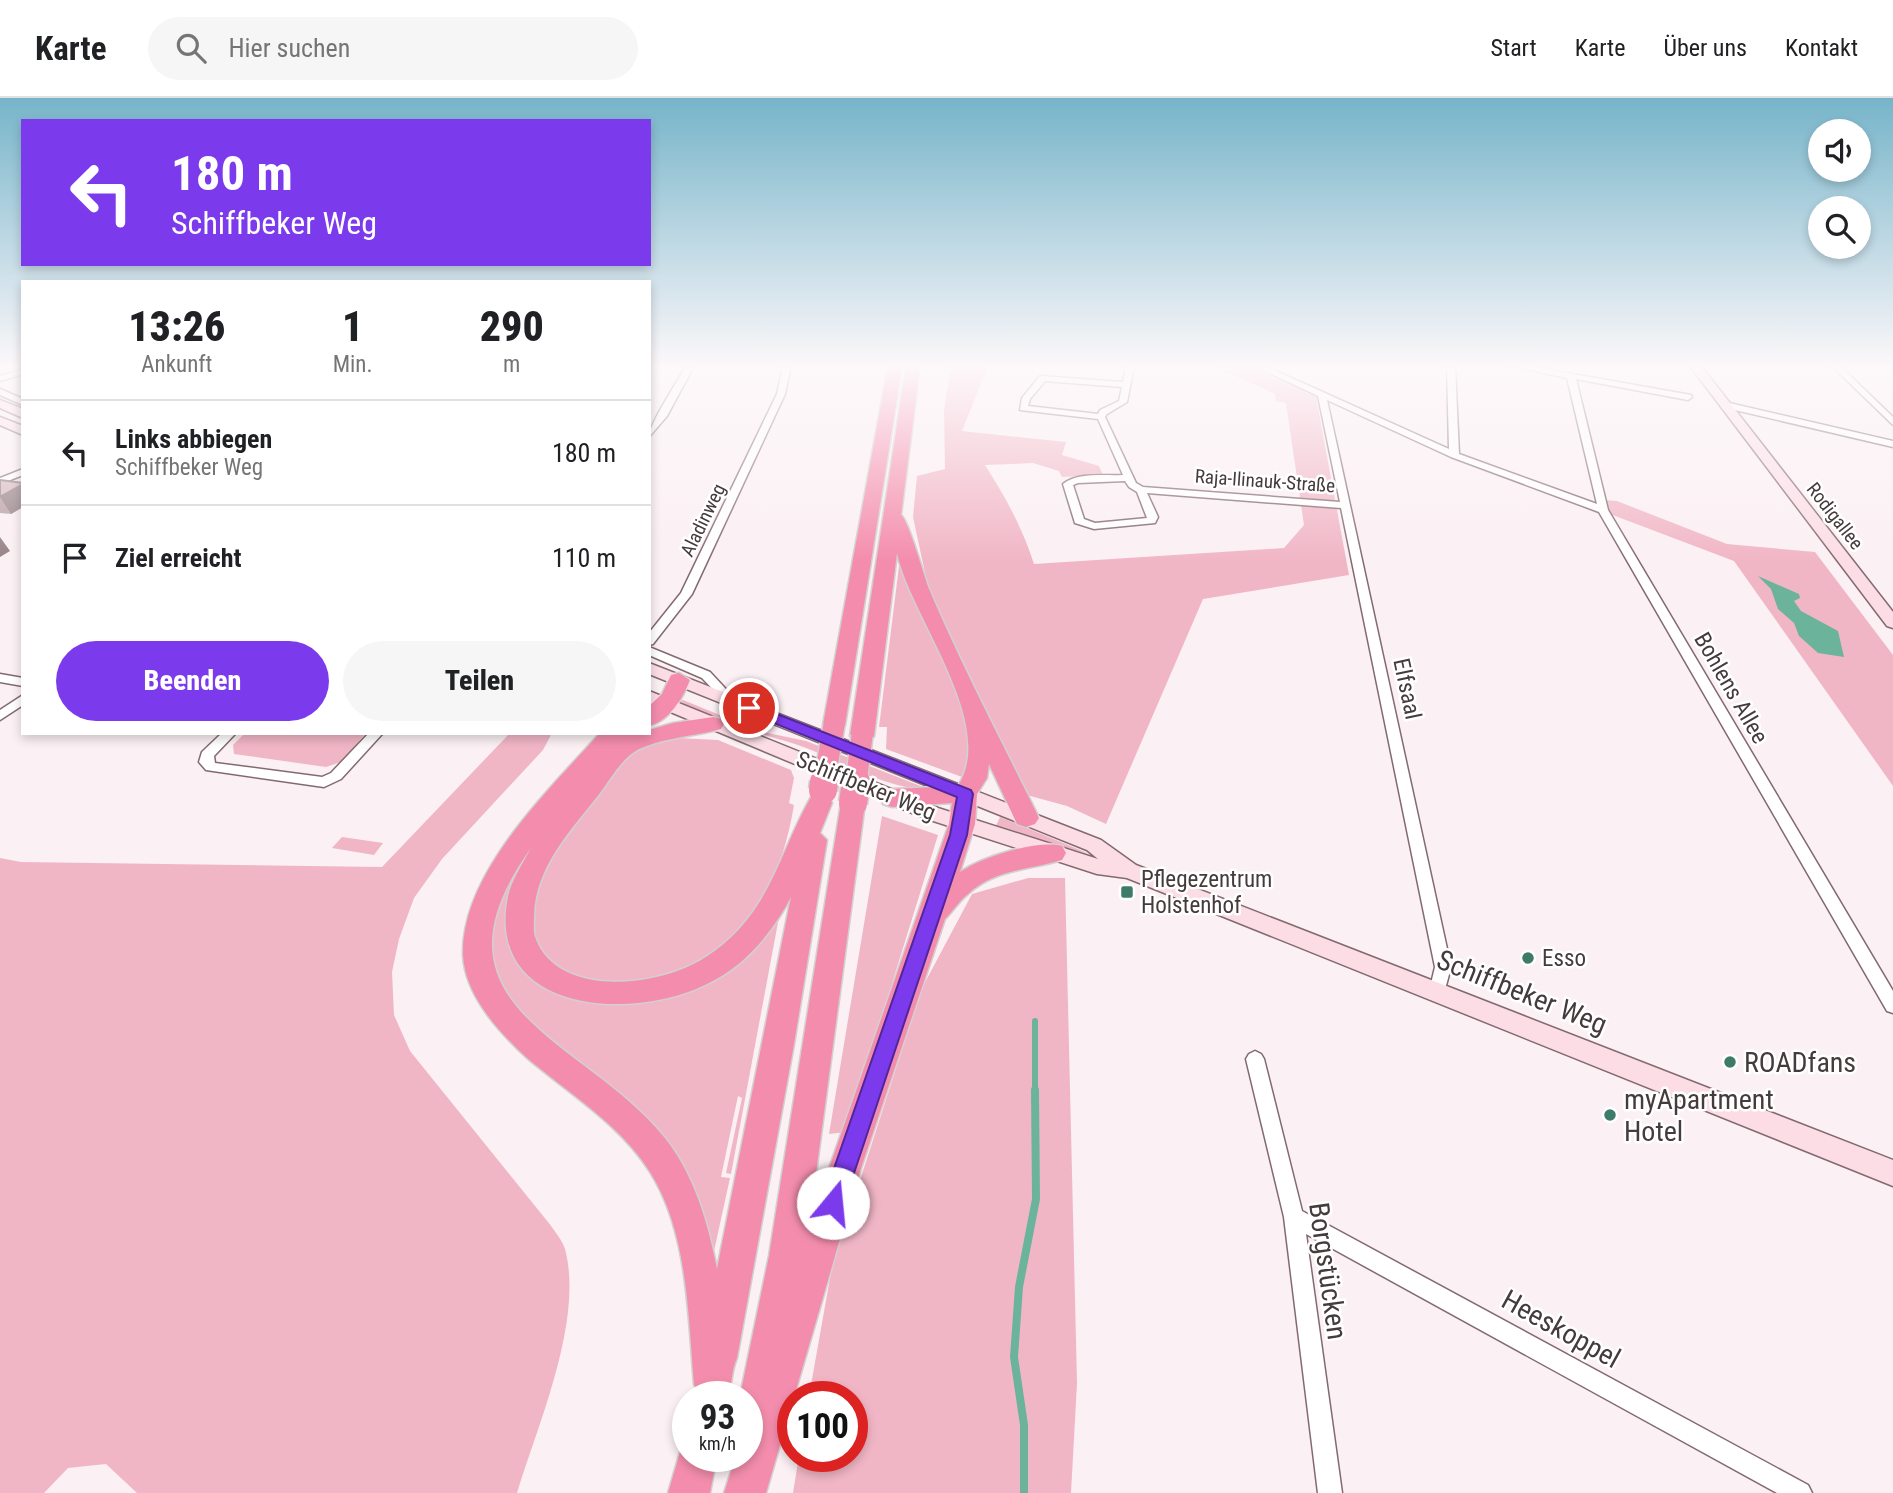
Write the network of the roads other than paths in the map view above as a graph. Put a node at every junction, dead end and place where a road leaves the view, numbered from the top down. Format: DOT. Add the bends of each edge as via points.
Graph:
graph roads {
  1 [pos="763,431"];
  2 [pos="884,431"];
  3 [pos="904,431"];
  4 [pos="1107,431"];
  5 [pos="1329,431"];
  6 [pos="1401,431"];
  7 [pos="1453,431"];
  8 [pos="1584,431"];
  9 [pos="1746,431"];
  10 [pos="1838,431"];
  11 [pos="1893,444"];
  12 [pos="1454,455"];
  13 [pos="21,473"];
  14 [pos="1128,478"];
  15 [pos="0,481"];
  16 [pos="1141,490"];
  17 [pos="894,502"];
  18 [pos="1344,505"];
  19 [pos="1603,510"];
  20 [pos="1893,623"];
  21 [pos="651,639"];
  22 [pos="651,652"];
  23 [pos="651,669"];
  24 [pos="0,678"];
  25 [pos="679,680"];
  26 [pos="21,682"];
  27 [pos="21,700"];
  28 [pos="731,701"];
  29 [pos="653,703"];
  30 [pos="975,713"];
  31 [pos="0,716"];
  32 [pos="712,724"];
  33 [pos="651,734"];
  34 [pos="228,735"];
  35 [pos="375,735"];
  36 [pos="642,735"];
  37 [pos="624,738"];
  38 [pos="965,794"];
  39 [pos="821,796"];
  40 [pos="891,798"];
  41 [pos="1026,818"];
  42 [pos="962,824"];
  43 [pos="1054,853"];
  44 [pos="1129,870"];
  45 [pos="930,924"];
  46 [pos="1437,992"];
  47 [pos="1893,1006"];
  48 [pos="1255,1059"];
  49 [pos="1893,1173"];
  50 [pos="1294,1217"];
  51 [pos="710,1381"];
  52 [pos="713,1381"];
  53 [pos="694,1472"];
  54 [pos="689,1493"];
  55 [pos="743,1493"];
  56 [pos="1330,1493"];
  57 [pos="1800,1493"];
  1 -- 21 [label="street, Aladinweg" via="692,582"];
  2 -- 39 [label="highway, bridge"];
  3 -- 17 [label="highway"];
  4 -- 14 [label="street"];
  5 -- 18 [label="street, Elfsaal"];
  6 -- 12 [label="street"];
  7 -- 12 [label="street"];
  8 -- 19 [label="street, Bohlens Allee"];
  9 -- 20 [label="main road, Rodigallee"];
  10 -- 11 [label="street"];
  12 -- 19 [label="street"];
  13 -- 15 [label="street"];
  14 -- 16 [label="street"];
  14 -- 16 [label="street" via="1068,484 1079,521 1094,526 1151,521"];
  16 -- 18 [label="street, Raja-Ilinauk-Straße"];
  17 -- 30 [label="highway" via="908,562"];
  17 -- 55 [label="highway, bridge" via="787,1256"];
  18 -- 46 [label="street, Elfsaal" via="1443,967"];
  19 -- 47 [label="street, Bohlens Allee"];
  22 -- 28 [label="street, Schiffbeker Weg" via="706,675"];
  23 -- 25 [label="main road, Schiffbeker Weg"];
  24 -- 26 [label="street"];
  25 -- 28 [label="main road, Schiffbeker Weg"];
  25 -- 29 [label="highway" via="676,690"];
  27 -- 31 [label="street"];
  28 -- 38 [label="main road, Schiffbeker Weg"];
  29 -- 32 [label="main road, Schiffbeker Weg"];
  30 -- 38 [label="highway" via="978,769"];
  30 -- 41 [label="highway"];
  32 -- 33 [label="highway"];
  32 -- 40 [label="main road, Schiffbeker Weg"];
  34 -- 35 [label="street" via="207,755 211,767 313,783 337,776"];
  36 -- 37 [label="highway"];
  37 -- 39 [label="highway" via="546,843 518,900 519,935 531,962 555,980 587,992 623,995 666,987 707,971 737,950 772,906"];
  37 -- 51 [label="highway" via="522,843 491,889 475,939 478,968 504,1015 634,1126 671,1176 700,1256"];
  38 -- 40 [label="highway"];
  38 -- 41 [label="main road, Schiffbeker Weg"];
  38 -- 42 [label="highway"];
  39 -- 52 [label="highway" via="779,1044"];
  40 -- 42 [label="main road, Schiffbeker Weg"];
  41 -- 44 [label="main road, Schiffbeker Weg" via="1094,845"];
  42 -- 43 [label="main road, Schiffbeker Weg"];
  42 -- 45 [label="highway"];
  43 -- 44 [label="main road, Schiffbeker Weg"];
  43 -- 45 [label="highway" via="984,869 954,891"];
  44 -- 46 [label="main road, Schiffbeker Weg"];
  45 -- 55 [label="highway" via="841,1177"];
  46 -- 49 [label="main road, Schiffbeker Weg"];
  48 -- 50 [label="street, Borgstücken"];
  50 -- 56 [label="street, Borgstücken"];
  50 -- 57 [label="street, Heeskoppel"];
  53 -- 54 [label="highway"];
}
